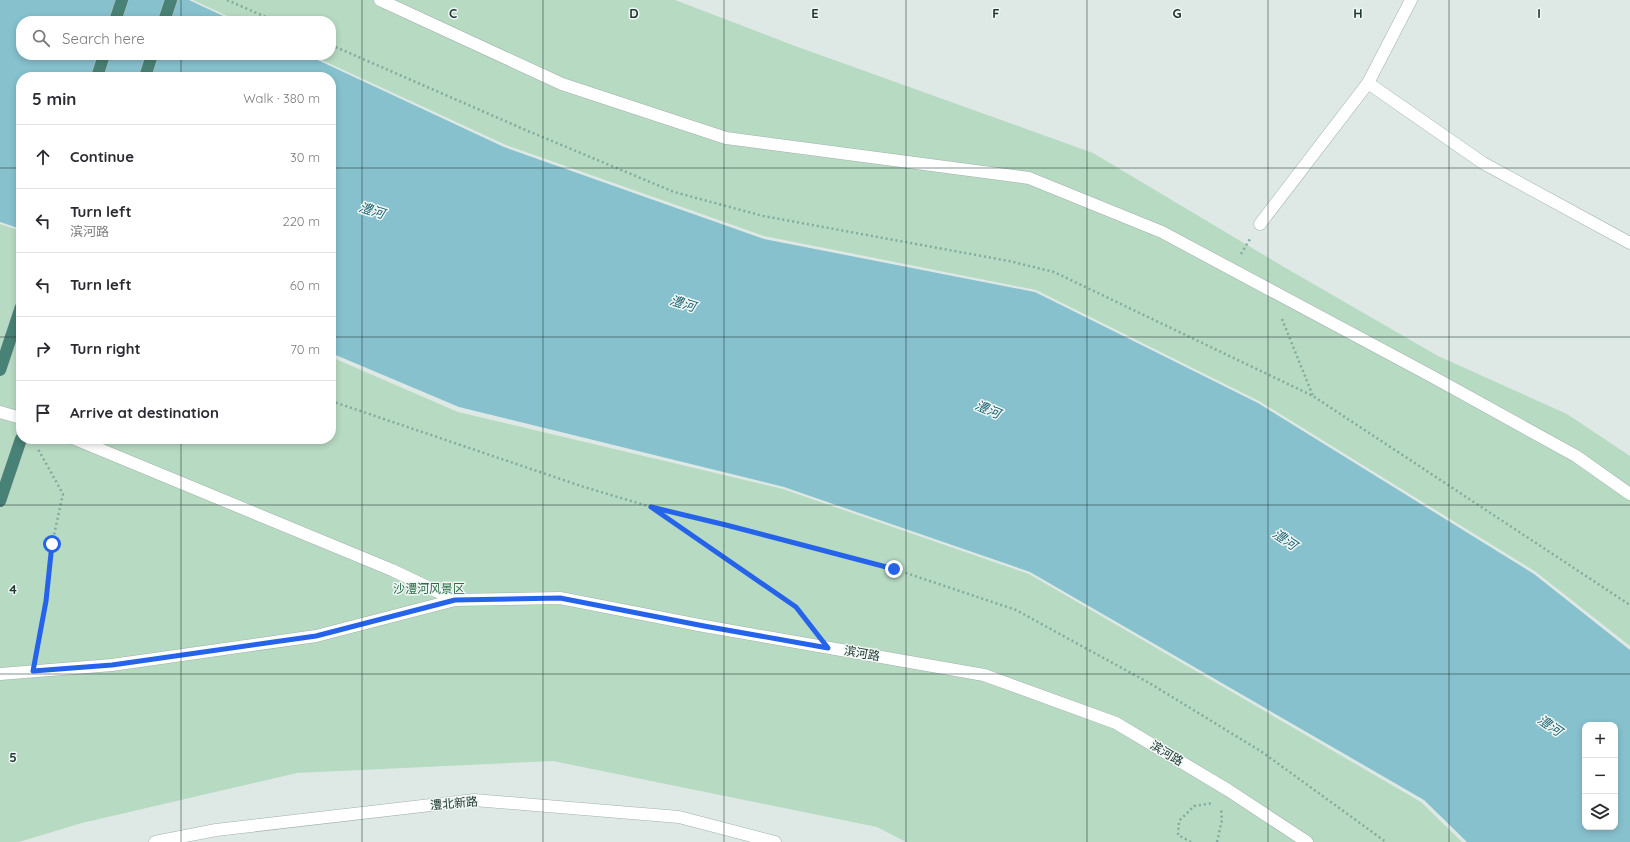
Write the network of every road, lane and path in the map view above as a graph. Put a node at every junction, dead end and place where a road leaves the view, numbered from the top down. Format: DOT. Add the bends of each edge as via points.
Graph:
graph roads {
  1 [pos="122,0"];
  2 [pos="171,0"];
  3 [pos="227,0"];
  4 [pos="380,0"];
  5 [pos="1411,0"];
  6 [pos="117,16"];
  7 [pos="166,16"];
  8 [pos="264,16"];
  9 [pos="336,47"];
  10 [pos="102,60"];
  11 [pos="150,60"];
  12 [pos="99,72"];
  13 [pos="147,72"];
  14 [pos="1368,83"];
  15 [pos="1260,224"];
  16 [pos="1630,243"];
  17 [pos="1230,269"];
  18 [pos="1271,291"];
  19 [pos="16,321"];
  20 [pos="0,370"];
  21 [pos="1313,396"];
  22 [pos="336,403"];
  23 [pos="0,412"];
  24 [pos="16,417"];
  25 [pos="19,444"];
  26 [pos="36,444"];
  27 [pos="87,444"];
  28 [pos="1630,494"];
  29 [pos="0,501"];
  30 [pos="651,507"];
  31 [pos="455,600"];
  32 [pos="1630,605"];
  33 [pos="828,648"];
  34 [pos="33,671"];
  35 [pos="0,674"];
  36 [pos="1221,802"];
  37 [pos="1214,803"];
  38 [pos="155,842"];
  39 [pos="775,842"];
  40 [pos="1191,842"];
  41 [pos="1217,842"];
  42 [pos="1307,842"];
  43 [pos="1386,842"];
  1 -- 6 [label="highway"];
  2 -- 7 [label="highway"];
  3 -- 8 [label="path"];
  4 -- 17 [label="street" via="562,84 726,138 1029,178 1162,232"];
  5 -- 14 [label="street"];
  9 -- 21 [label="path" via="674,192 763,216 1009,261 1054,272"];
  10 -- 12 [label="highway"];
  11 -- 13 [label="highway"];
  14 -- 15 [label="street"];
  14 -- 16 [label="street" via="1483,163"];
  15 -- 17 [label="path"];
  17 -- 18 [label="street"];
  18 -- 21 [label="path"];
  18 -- 28 [label="street" via="1576,456"];
  19 -- 20 [label="highway, bridge"];
  21 -- 32 [label="path"];
  22 -- 30 [label="path" via="584,487"];
  23 -- 24 [label="street"];
  25 -- 29 [label="highway"];
  26 -- 34 [label="path" via="63,494 52,544 46,601"];
  27 -- 31 [label="street" via="392,570"];
  30 -- 33 [label="path" via="796,607"];
  30 -- 43 [label="path" via="894,569 1016,610 1151,684 1262,752"];
  31 -- 33 [label="street, 滨河路" via="560,598"];
  31 -- 34 [label="street, 滨河路" via="316,636 112,665"];
  33 -- 42 [label="street, 滨河路" via="984,674 1116,722 1228,790"];
  34 -- 35 [label="street, 滨河路"];
  36 -- 41 [label="path" via="1222,820"];
  37 -- 40 [label="path" via="1194,806 1179,821 1178,835"];
  38 -- 39 [label="street, 澧北新路" via="216,830 474,800 678,817"];
}
